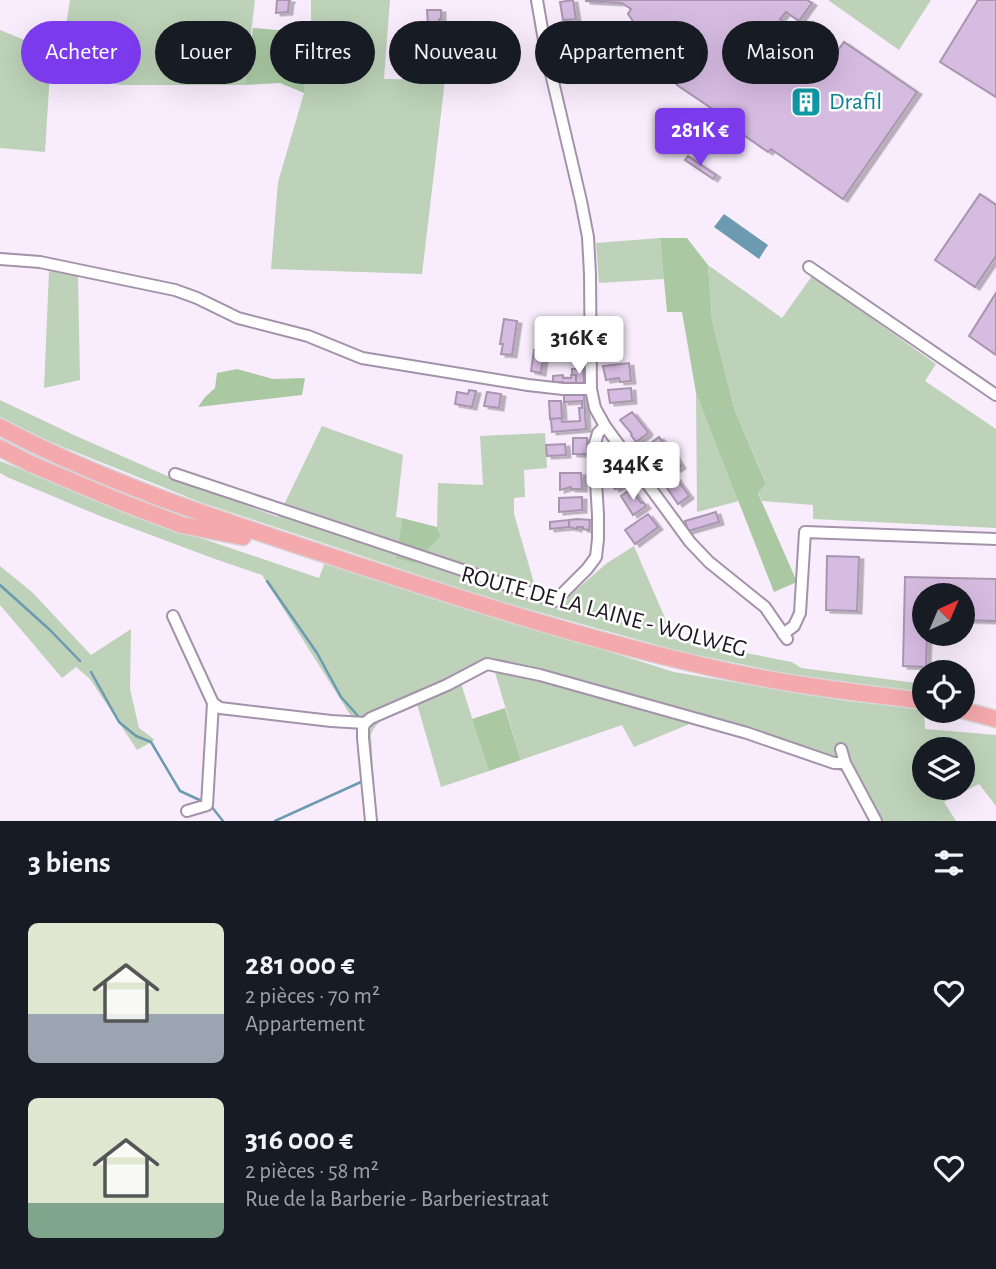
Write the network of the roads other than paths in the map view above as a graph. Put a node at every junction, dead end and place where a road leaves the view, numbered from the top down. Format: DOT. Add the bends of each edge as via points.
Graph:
graph roads {
  1 [pos="537,0"];
  2 [pos="0,259"];
  3 [pos="809,267"];
  4 [pos="591,389"];
  5 [pos="996,396"];
  6 [pos="605,426"];
  7 [pos="0,427"];
  8 [pos="0,449"];
  9 [pos="175,474"];
  10 [pos="996,539"];
  11 [pos="318,552"];
  12 [pos="173,615"];
  13 [pos="912,699"];
  14 [pos="214,703"];
  15 [pos="975,705"];
  16 [pos="996,707"];
  17 [pos="975,713"];
  18 [pos="996,719"];
  19 [pos="365,723"];
  20 [pos="841,749"];
  21 [pos="845,763"];
  22 [pos="187,811"];
  23 [pos="371,821"];
  24 [pos="876,821"];
  1 -- 4 [label="street" via="588,237"];
  2 -- 4 [label="street" via="40,262 175,290 238,318 308,335 369,360 528,385"];
  3 -- 5 [label="street"];
  4 -- 6 [label="street"];
  6 -- 9 [label="street" via="594,447 596,557 555,601"];
  6 -- 10 [label="street" via="690,542 765,607 785,637 800,613 805,532"];
  7 -- 11 [label="highway, ROUTE DE LA LAINE - WOLWEG" via="92,471"];
  8 -- 11 [label="highway, ROUTE DE LA LAINE - WOLWEG" via="183,525"];
  11 -- 13 [label="highway, ROUTE DE LA LAINE - WOLWEG" via="610,643 735,673"];
  12 -- 14 [label="street"];
  14 -- 19 [label="street" via="220,708"];
  14 -- 22 [label="street" via="207,805"];
  15 -- 16 [label="highway"];
  17 -- 18 [label="highway"];
  19 -- 21 [label="street" via="487,664 656,707"];
  19 -- 23 [label="street"];
  20 -- 21 [label="street"];
  21 -- 24 [label="street"];
}
